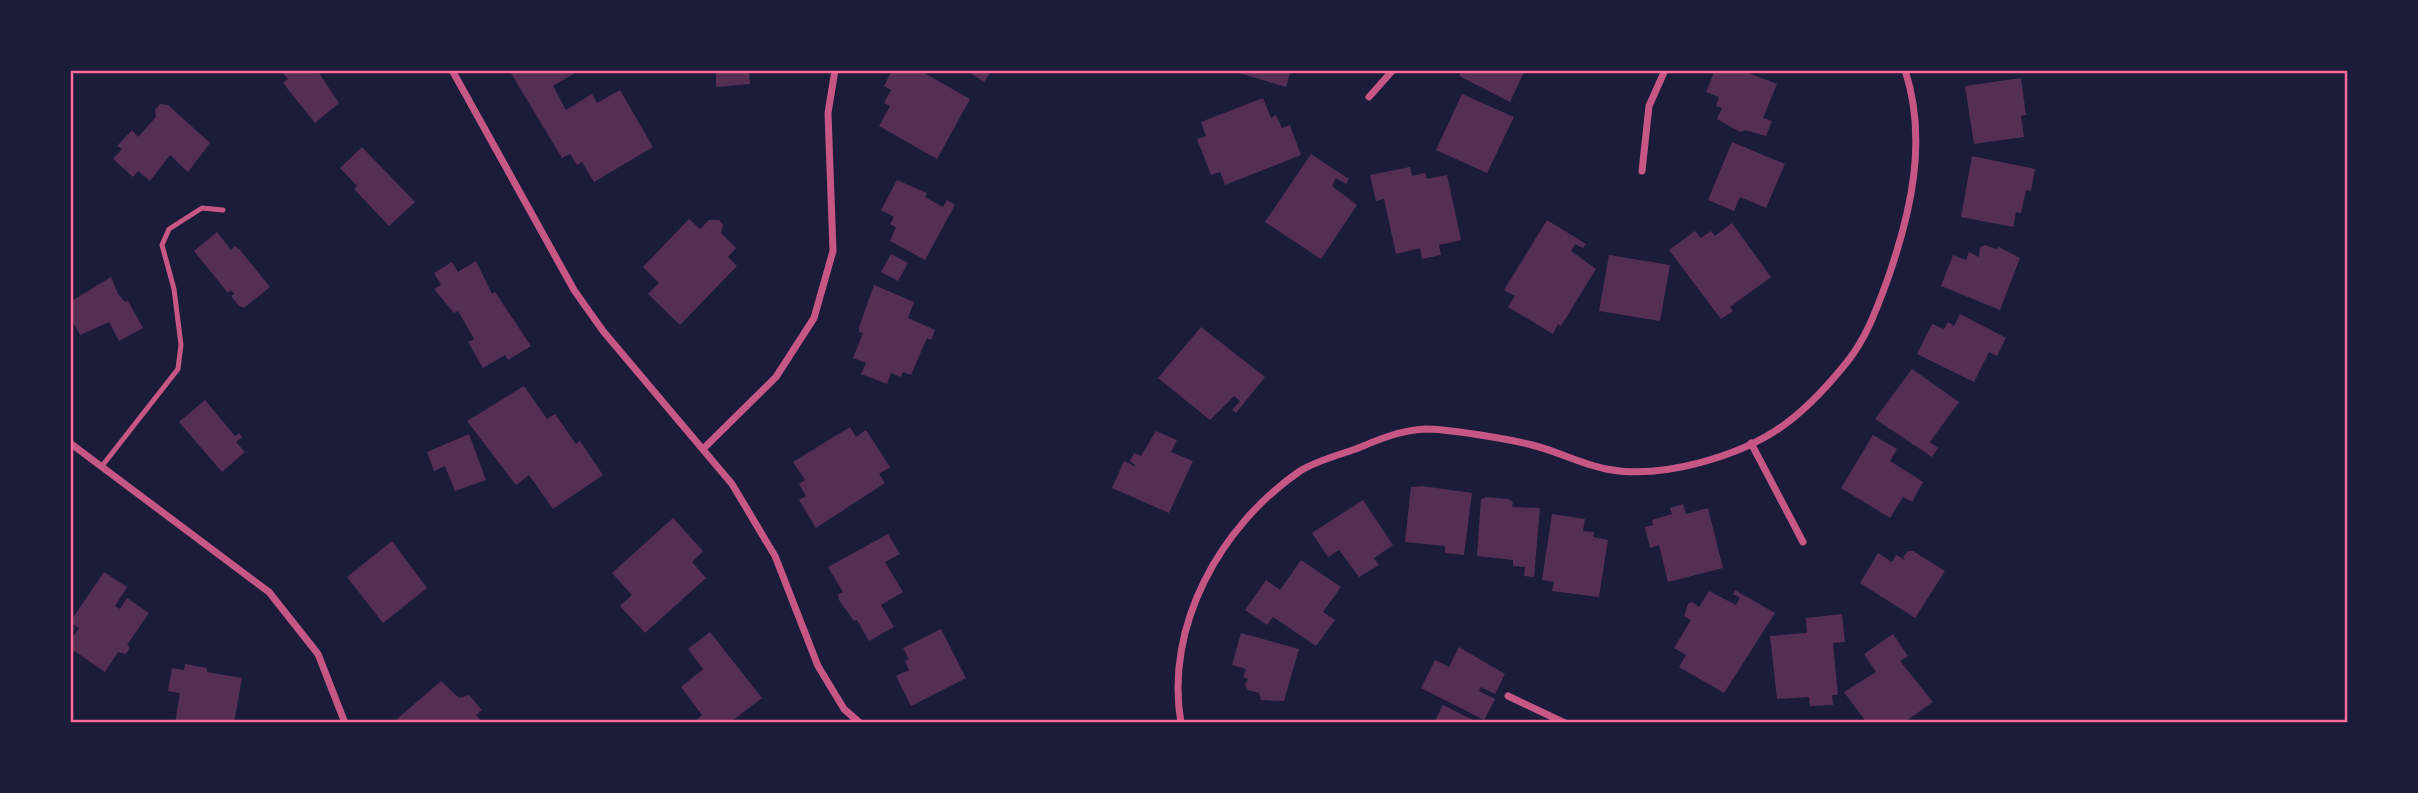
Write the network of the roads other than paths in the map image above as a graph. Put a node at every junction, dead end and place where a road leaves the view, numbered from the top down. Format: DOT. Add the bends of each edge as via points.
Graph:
graph roads {
  1 [pos="452,70"];
  2 [pos="835,70"];
  3 [pos="1393,70"];
  4 [pos="1665,70"];
  5 [pos="1905,70"];
  6 [pos="1369,97"];
  7 [pos="1642,171"];
  8 [pos="223,210"];
  9 [pos="70,443"];
  10 [pos="1751,443"];
  11 [pos="704,448"];
  12 [pos="102,467"];
  13 [pos="1803,542"];
  14 [pos="1508,696"];
  15 [pos="345,723"];
  16 [pos="860,723"];
  17 [pos="1181,723"];
  18 [pos="1564,723"];
  1 -- 11 [label="street" via="574,290 603,331"];
  2 -- 11 [label="street" via="828,113 833,251 814,318 776,377"];
  3 -- 6 [label="street"];
  4 -- 7 [label="street" via="1649,107"];
  5 -- 10 [label="street" via="1917,149 1903,234 1875,313 1848,361 1788,422"];
  8 -- 12 [label="lane" via="202,208 169,229 162,245 180,334 178,369"];
  9 -- 12 [label="street"];
  10 -- 13 [label="street"];
  10 -- 17 [label="street" via="1699,463 1653,472 1607,469 1531,445 1425,429 1384,437 1302,470 1247,515 1206,575 1182,639 1177,701"];
  11 -- 16 [label="street" via="732,484 775,556 818,666 844,709"];
  12 -- 15 [label="street" via="269,592 317,654"];
  14 -- 18 [label="street"];
}
